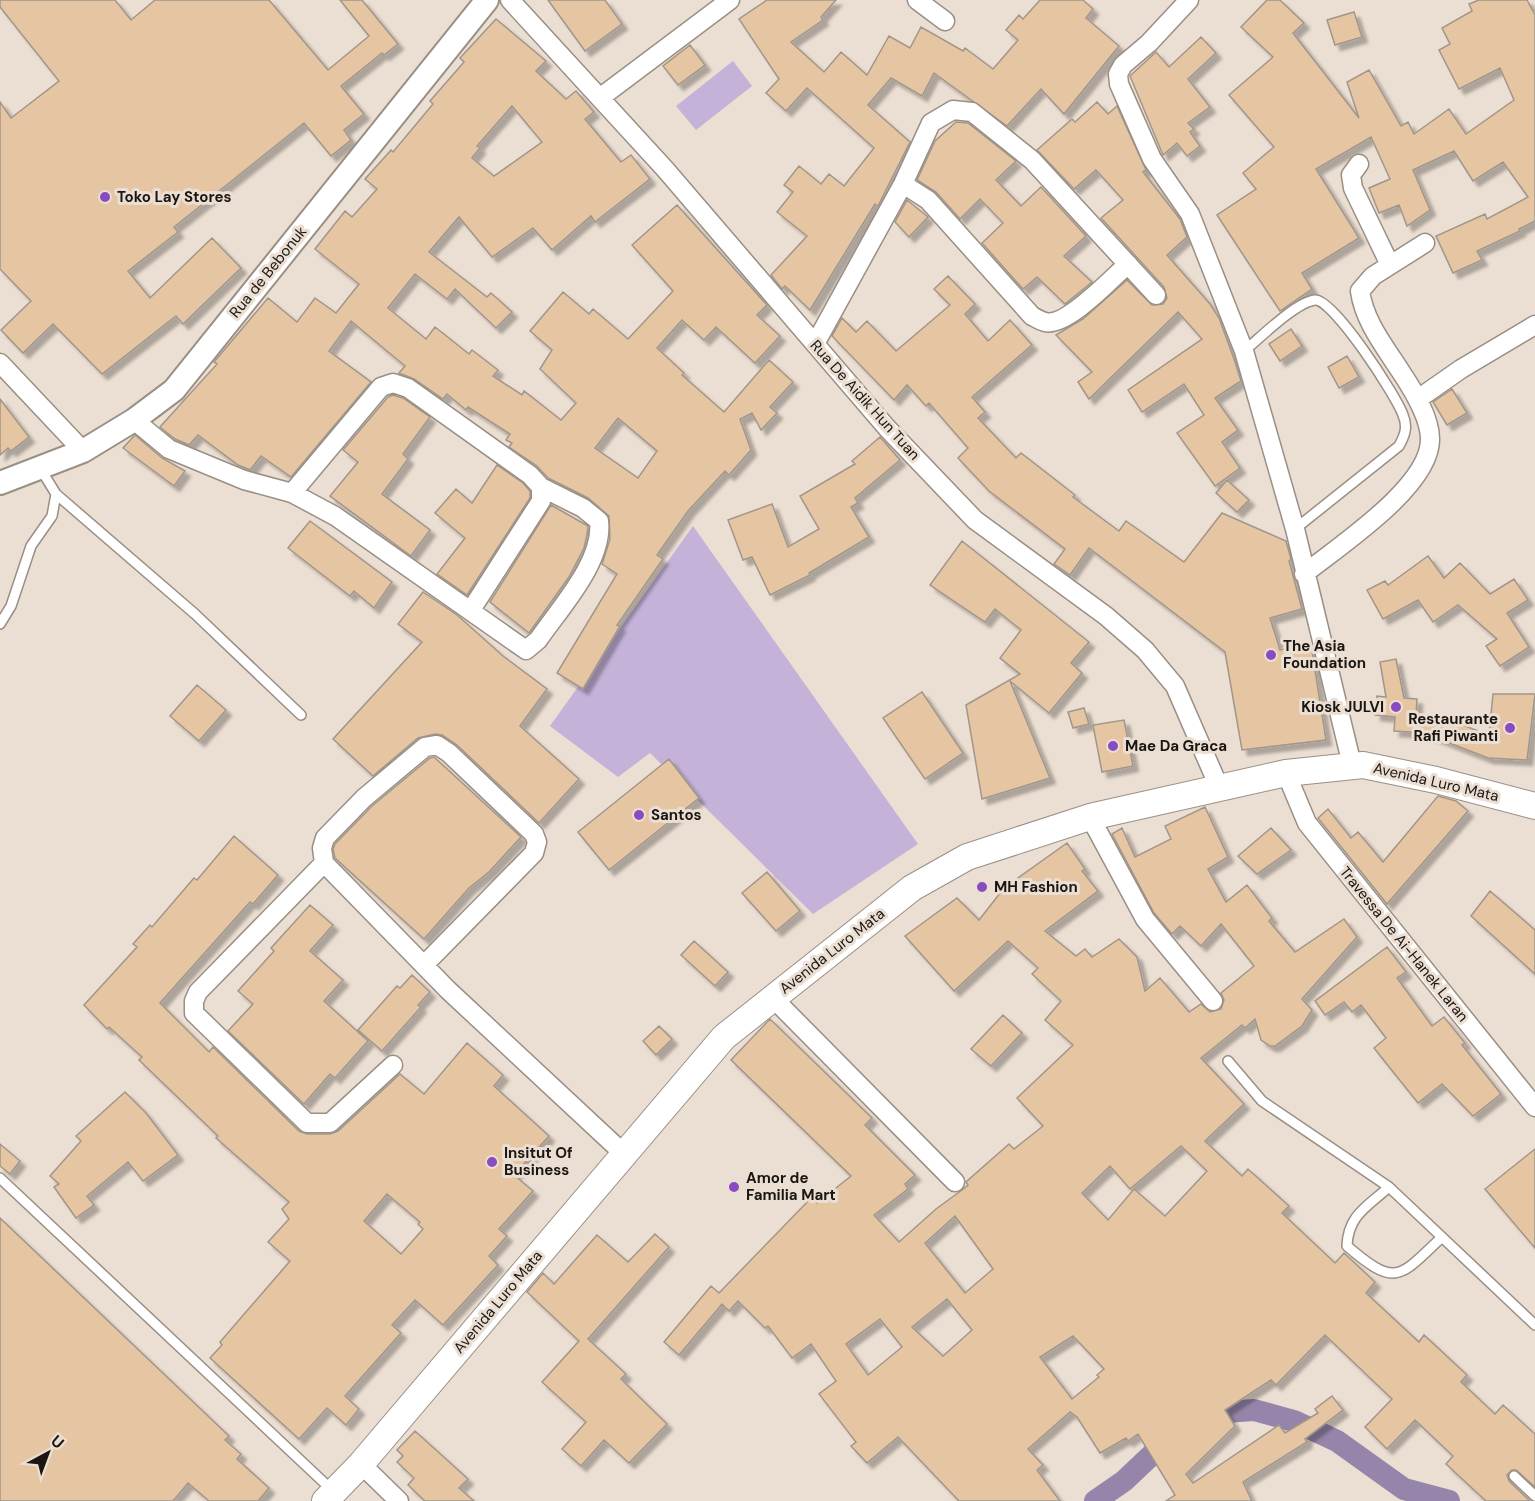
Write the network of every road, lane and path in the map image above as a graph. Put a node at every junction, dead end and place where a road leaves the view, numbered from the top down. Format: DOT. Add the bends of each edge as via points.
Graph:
graph roads {
  1 [pos="487,0"];
  2 [pos="510,0"];
  3 [pos="730,0"];
  4 [pos="917,0"];
  5 [pos="1189,0"];
  6 [pos="945,21"];
  7 [pos="601,98"];
  8 [pos="1359,164"];
  9 [pos="903,184"];
  10 [pos="1425,243"];
  11 [pos="1128,264"];
  12 [pos="1390,265"];
  13 [pos="1156,295"];
  14 [pos="1535,325"];
  15 [pos="815,344"];
  16 [pos="1244,351"];
  17 [pos="0,363"];
  18 [pos="1418,399"];
  19 [pos="134,420"];
  20 [pos="83,451"];
  21 [pos="40,468"];
  22 [pos="0,483"];
  23 [pos="541,487"];
  24 [pos="292,493"];
  25 [pos="56,494"];
  26 [pos="1294,529"];
  27 [pos="1304,574"];
  28 [pos="471,610"];
  29 [pos="0,624"];
  30 [pos="301,715"];
  31 [pos="1352,765"];
  32 [pos="1286,773"];
  33 [pos="1219,787"];
  34 [pos="1535,806"];
  35 [pos="1090,817"];
  36 [pos="324,863"];
  37 [pos="424,965"];
  38 [pos="772,998"];
  39 [pos="1213,1000"];
  40 [pos="1228,1061"];
  41 [pos="393,1065"];
  42 [pos="1535,1107"];
  43 [pos="623,1153"];
  44 [pos="0,1178"];
  45 [pos="956,1182"];
  46 [pos="1389,1187"];
  47 [pos="1442,1237"];
  48 [pos="1535,1325"];
  49 [pos="361,1464"];
  50 [pos="1514,1476"];
  51 [pos="329,1496"];
  52 [pos="1535,1496"];
  53 [pos="399,1501"];
  1 -- 19 [label="street, Rua de Bebonuk" via="174,390"];
  2 -- 7 [label="street, Rua De Aidik Hun Tuan"];
  3 -- 7 [label="street"];
  4 -- 6 [label="street"];
  5 -- 16 [label="street" via="1124,65 1118,74 1119,84 1152,159 1190,214"];
  7 -- 15 [label="street, Rua De Aidik Hun Tuan"];
  8 -- 12 [label="street" via="1351,176 1353,188"];
  9 -- 11 [label="street" via="928,200 1032,316 1046,323 1075,311"];
  9 -- 11 [label="street" via="931,123 953,110 972,112 1032,160"];
  9 -- 15 [label="street"];
  10 -- 12 [label="street"];
  11 -- 13 [label="street"];
  12 -- 18 [label="street" via="1360,291 1362,304"];
  14 -- 18 [label="street"];
  15 -- 33 [label="street, Rua De Aidik Hun Tuan" via="887,428 975,520 1106,616 1145,650 1175,686"];
  16 -- 26 [label="street"];
  16 -- 26 [label="lane" via="1294,311 1314,300 1322,301 1356,340 1403,415 1406,431 1399,446"];
  17 -- 20 [label="street"];
  18 -- 27 [label="street" via="1430,439 1425,464 1401,496"];
  19 -- 20 [label="street, Rua de Bebonuk"];
  19 -- 24 [label="street" via="170,449 244,480"];
  20 -- 21 [label="street, Rua de Bebonuk"];
  21 -- 22 [label="street, Rua de Bebonuk"];
  21 -- 25 [label="lane"];
  23 -- 24 [label="street" via="530,475 408,388 393,383 381,387"];
  23 -- 28 [label="street" via="541,501"];
  23 -- 28 [label="street" via="583,508 599,521 601,534 592,560 538,640 526,650"];
  24 -- 28 [label="street" via="374,541"];
  25 -- 29 [label="lane" via="52,516 32,546 11,606"];
  25 -- 30 [label="lane" via="195,614"];
  26 -- 27 [label="street"];
  27 -- 31 [label="street"];
  31 -- 32 [label="main road, Avenida Luro Mata"];
  31 -- 34 [label="main road, Avenida Luro Mata" via="1436,780"];
  32 -- 33 [label="main road, Avenida Luro Mata"];
  32 -- 42 [label="street, Travessa De Ai-Hanek Laran" via="1307,823"];
  33 -- 35 [label="main road, Avenida Luro Mata"];
  35 -- 38 [label="main road, Avenida Luro Mata" via="967,857 912,888"];
  35 -- 39 [label="street" via="1145,919"];
  36 -- 37 [label="street"];
  36 -- 37 [label="street" via="321,848 325,838 364,798 425,747 437,746 448,753 534,834 534,853"];
  36 -- 41 [label="street" via="198,992 194,1013 307,1123 330,1123"];
  37 -- 43 [label="street"];
  38 -- 43 [label="main road, Avenida Luro Mata" via="724,1036"];
  38 -- 45 [label="street"];
  40 -- 46 [label="lane" via="1262,1101"];
  43 -- 49 [label="main road, Avenida Luro Mata"];
  44 -- 51 [label="lane"];
  46 -- 47 [label="lane"];
  46 -- 47 [label="lane" via="1355,1217 1348,1228 1347,1246 1375,1269 1391,1275 1407,1271"];
  47 -- 48 [label="lane"];
  49 -- 51 [label="main road, Avenida Luro Mata"];
  49 -- 53 [label="street"];
  50 -- 52 [label="lane"];
}
